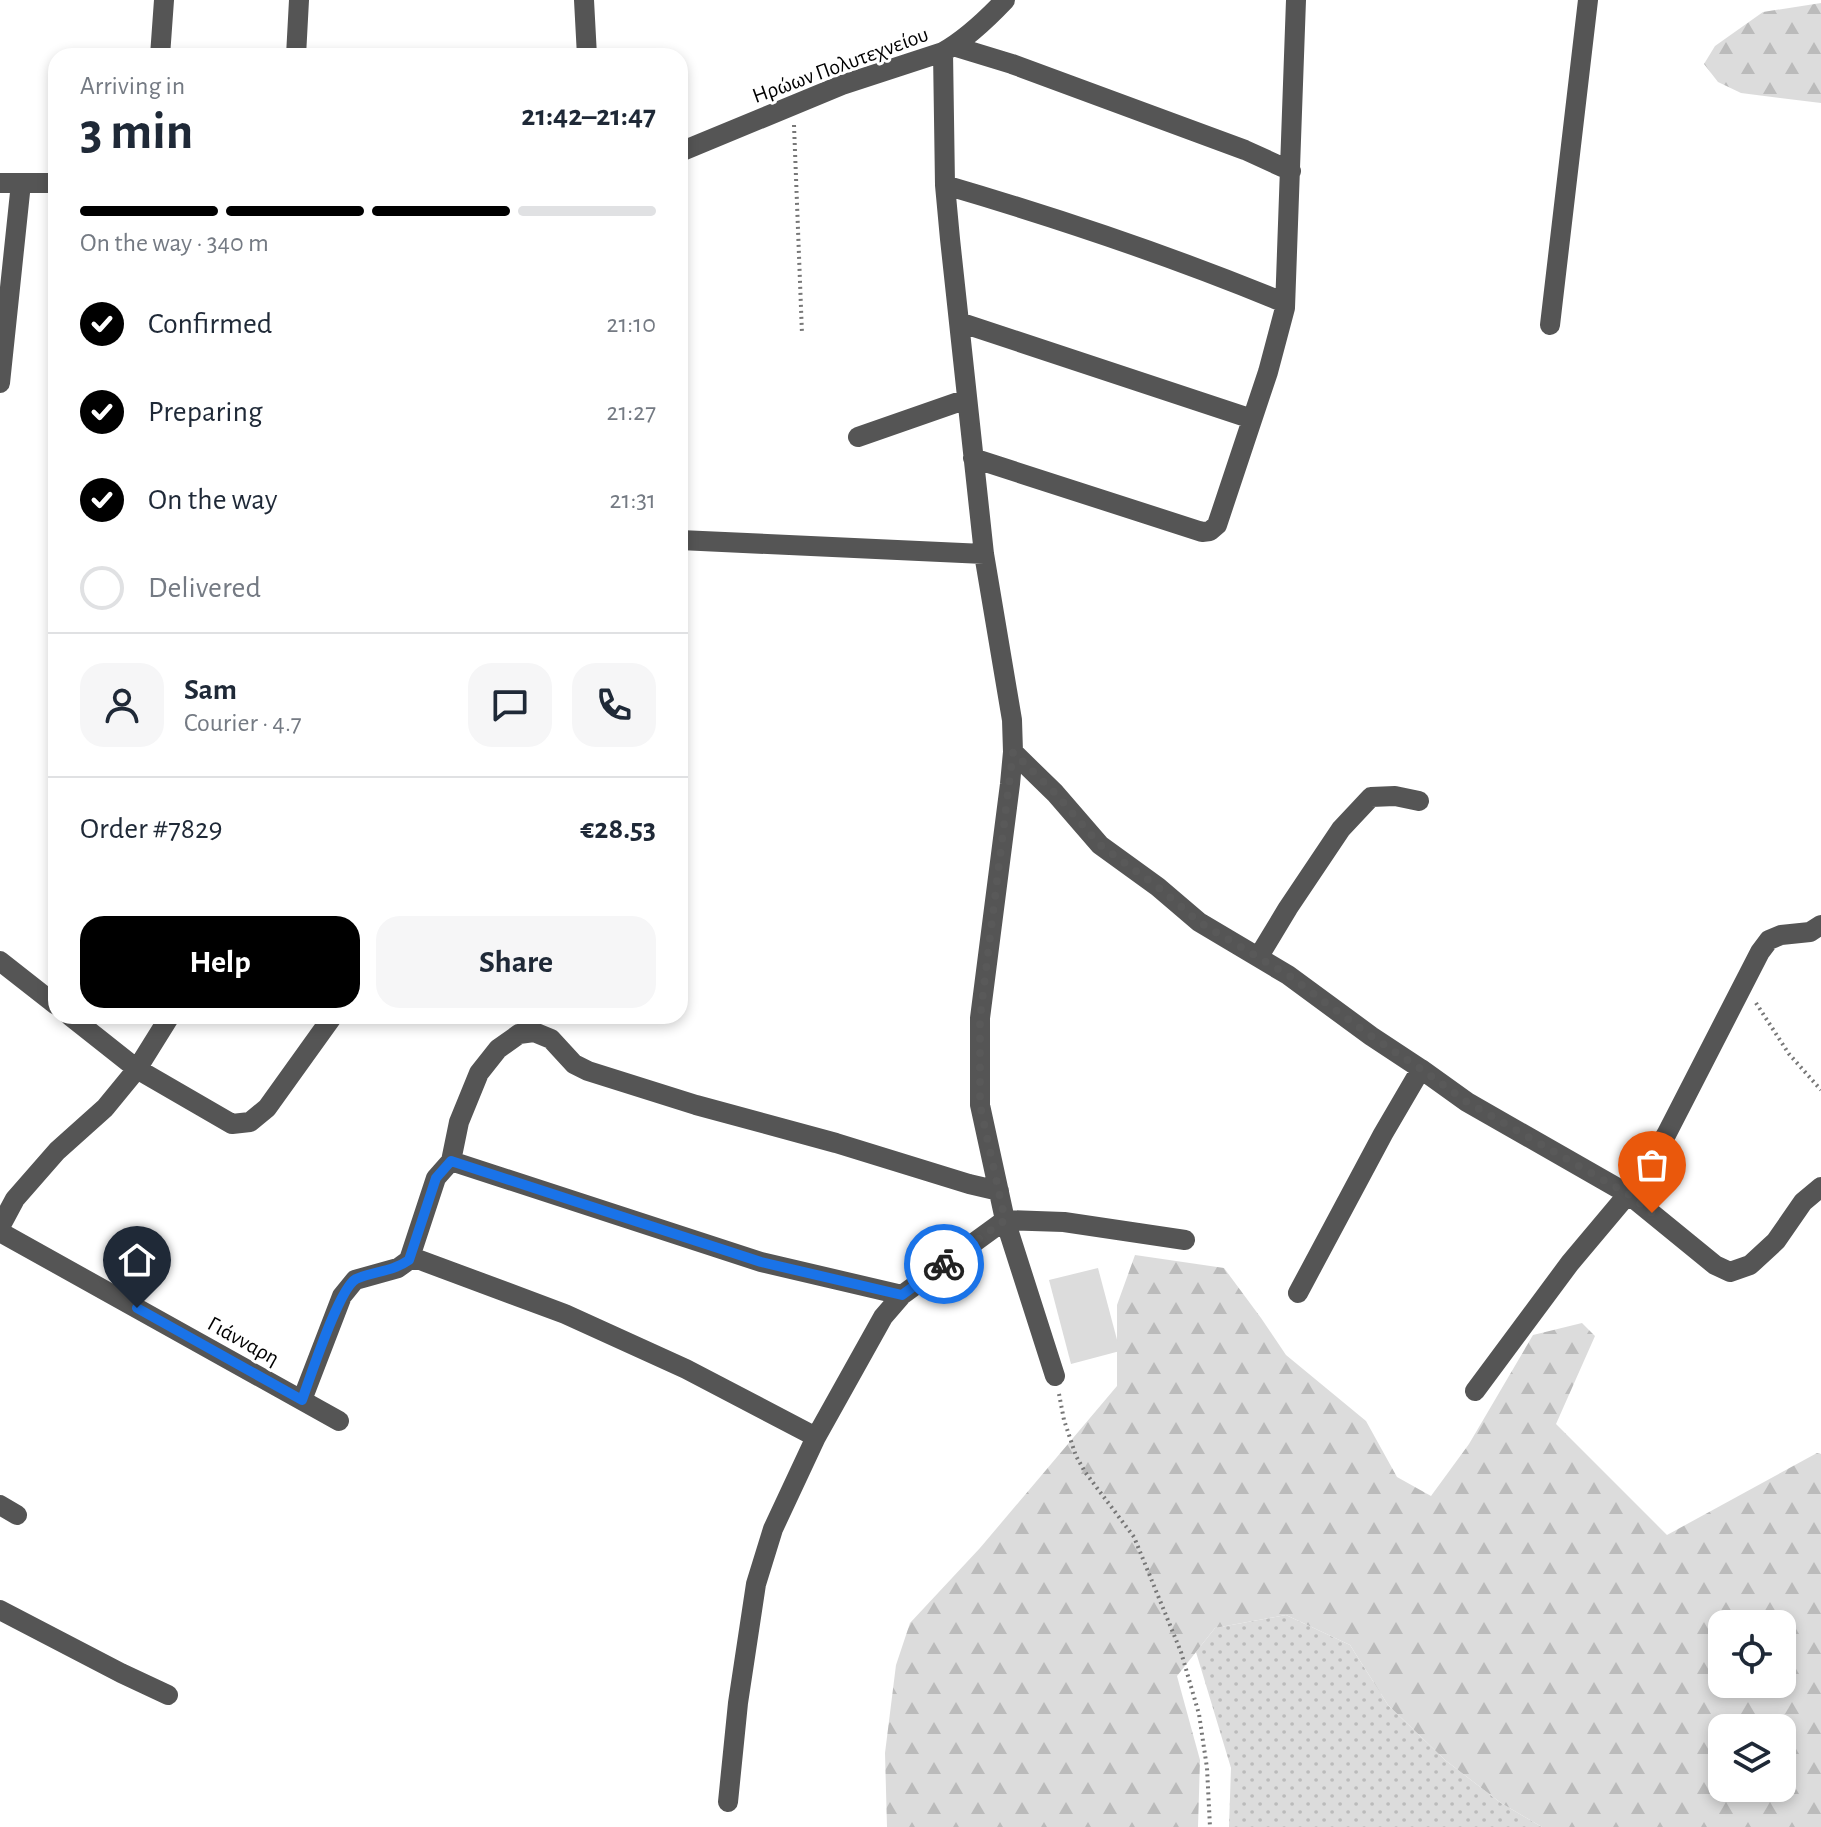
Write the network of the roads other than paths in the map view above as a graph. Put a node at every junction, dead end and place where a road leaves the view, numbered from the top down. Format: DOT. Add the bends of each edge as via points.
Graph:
graph roads {
  1 [pos="164,0"];
  2 [pos="299,0"];
  3 [pos="584,0"];
  4 [pos="1005,0"];
  5 [pos="1296,0"];
  6 [pos="1588,0"];
  7 [pos="161,48"];
  8 [pos="296,48"];
  9 [pos="587,48"];
  10 [pos="948,49"];
  11 [pos="688,149"];
  12 [pos="1291,171"];
  13 [pos="10,183"];
  14 [pos="48,183"];
  15 [pos="945,185"];
  16 [pos="1285,303"];
  17 [pos="959,322"];
  18 [pos="1550,325"];
  19 [pos="0,383"];
  20 [pos="967,399"];
  21 [pos="1252,419"];
  22 [pos="858,437"];
  23 [pos="973,458"];
  24 [pos="688,540"];
  25 [pos="984,554"];
  26 [pos="1013,752"];
  27 [pos="1419,801"];
  28 [pos="1821,925"];
  29 [pos="1259,956"];
  30 [pos="0,961"];
  31 [pos="48,999"];
  32 [pos="80,1024"];
  33 [pos="165,1024"];
  34 [pos="327,1024"];
  35 [pos="137,1069"];
  36 [pos="1421,1069"];
  37 [pos="451,1161"];
  38 [pos="1821,1187"];
  39 [pos="999,1191"];
  40 [pos="1628,1194"];
  41 [pos="1005,1220"];
  42 [pos="0,1230"];
  43 [pos="1185,1240"];
  44 [pos="409,1260"];
  45 [pos="1298,1293"];
  46 [pos="902,1295"];
  47 [pos="1055,1376"];
  48 [pos="1475,1391"];
  49 [pos="302,1400"];
  50 [pos="339,1421"];
  51 [pos="816,1437"];
  52 [pos="0,1610"];
  53 [pos="168,1695"];
  54 [pos="728,1802"];
  1 -- 7 [label="street"];
  2 -- 8 [label="street"];
  3 -- 9 [label="street"];
  4 -- 10 [label="street, Ηρώων Πολυτεχνείου"];
  5 -- 12 [label="street"];
  6 -- 18 [label="street"];
  10 -- 11 [label="street, Ηρώων Πολυτεχνείου" via="842,85"];
  10 -- 12 [label="street" via="1012,64"];
  10 -- 15 [label="street"];
  12 -- 16 [label="street"];
  13 -- 14 [label="street"];
  13 -- 19 [label="street" via="11,289"];
  15 -- 16 [label="street" via="1052,217"];
  15 -- 17 [label="street"];
  16 -- 21 [label="street"];
  17 -- 20 [label="street"];
  17 -- 21 [label="street"];
  20 -- 22 [label="street"];
  20 -- 23 [label="street"];
  21 -- 23 [label="street" via="1217,525 1210,531"];
  23 -- 25 [label="street"];
  24 -- 25 [label="street"];
  25 -- 26 [label="street"];
  26 -- 29 [label="street" via="1100,845 1199,922"];
  26 -- 39 [label="street" via="980,1018 980,1105"];
  27 -- 29 [label="street" via="1371,797 1341,829"];
  28 -- 40 [label="street" via="1769,940 1760,952 1666,1135"];
  29 -- 36 [label="street"];
  30 -- 31 [label="street"];
  32 -- 35 [label="street"];
  33 -- 35 [label="street"];
  34 -- 35 [label="street" via="267,1108 250,1122 232,1124"];
  35 -- 42 [label="street" via="15,1199"];
  36 -- 40 [label="street" via="1467,1102"];
  36 -- 45 [label="street"];
  37 -- 39 [label="street" via="459,1122 479,1073 498,1049 519,1034 534,1032 551,1039 588,1071"];
  37 -- 44 [label="street" via="436,1178"];
  37 -- 46 [label="street" via="761,1262"];
  38 -- 40 [label="street" via="1803,1202 1776,1241 1750,1265 1730,1272"];
  39 -- 41 [label="street"];
  40 -- 48 [label="street"];
  41 -- 43 [label="street" via="1064,1222"];
  41 -- 46 [label="street"];
  41 -- 47 [label="street"];
  42 -- 49 [label="street, Γιάνναρη"];
  44 -- 49 [label="street" via="349,1285"];
  44 -- 51 [label="street" via="565,1314"];
  46 -- 51 [label="street" via="883,1317"];
  49 -- 50 [label="street, Γιάνναρη"];
  51 -- 54 [label="street" via="773,1529 756,1584"];
  52 -- 53 [label="street"];
}
